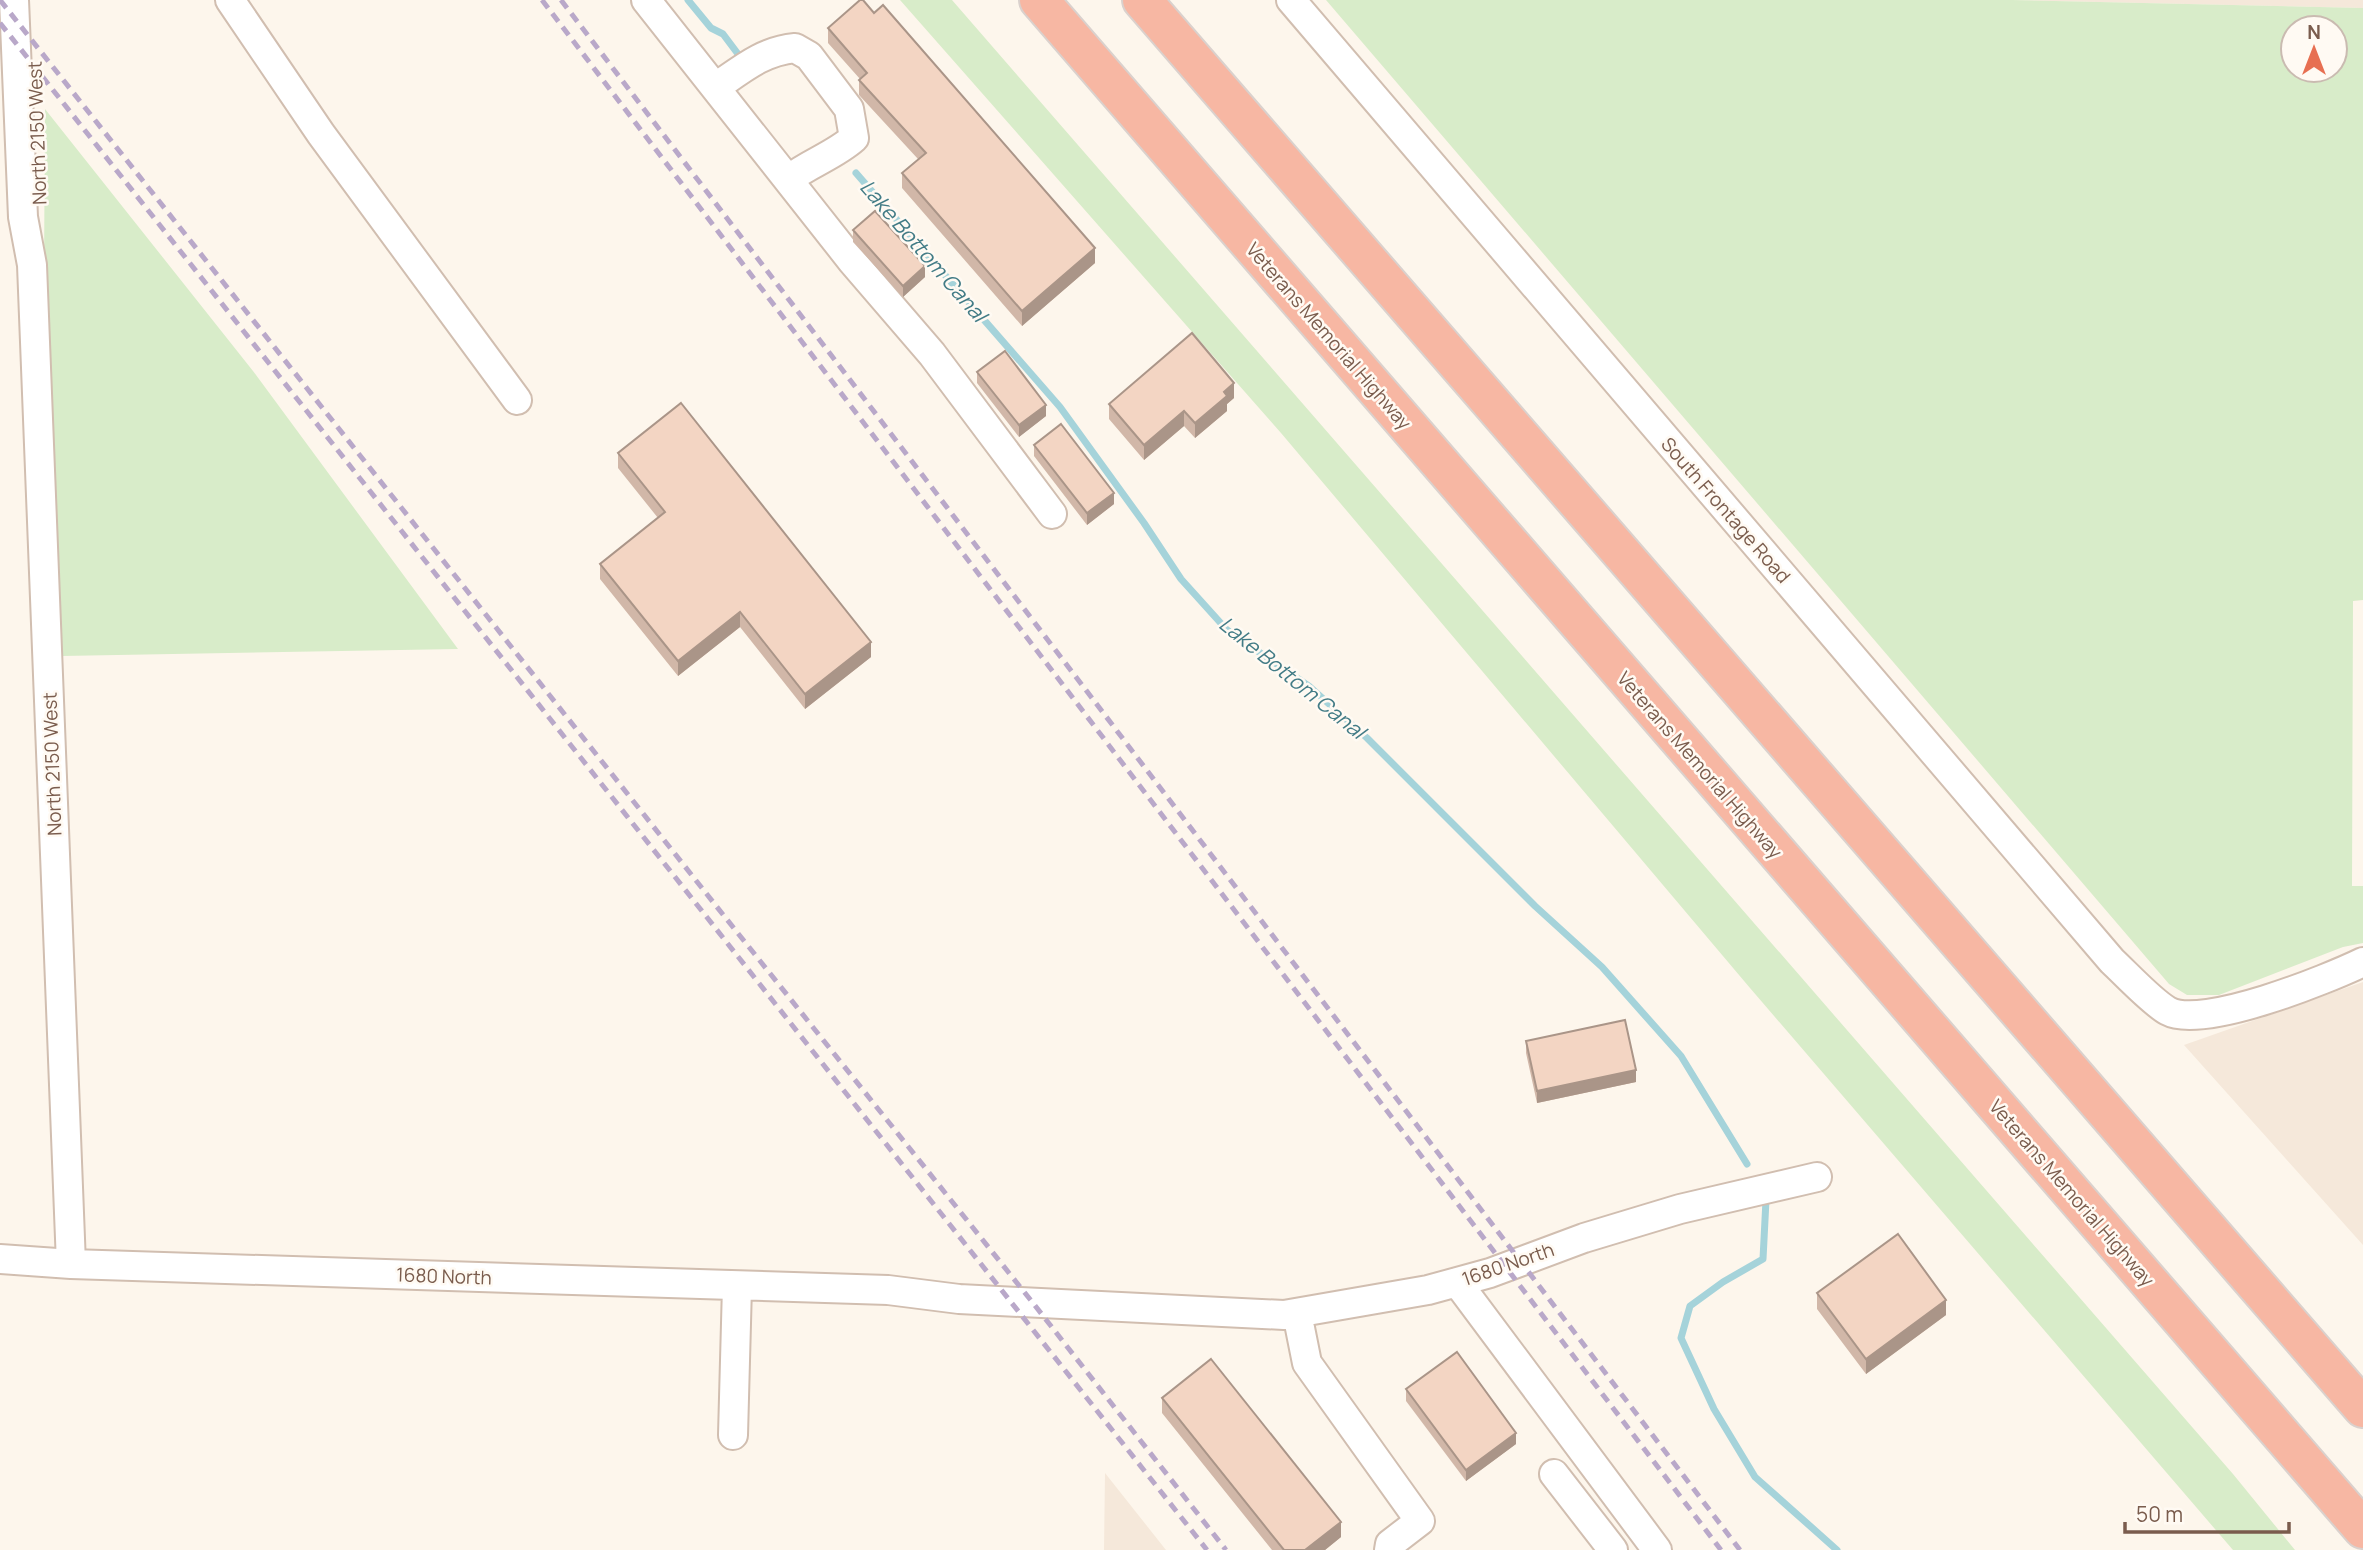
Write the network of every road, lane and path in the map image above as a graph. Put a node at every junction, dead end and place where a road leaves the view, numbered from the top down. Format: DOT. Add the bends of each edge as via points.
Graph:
graph roads {
  1 [pos="14,0"];
  2 [pos="32,0"];
  3 [pos="230,0"];
  4 [pos="646,0"];
  5 [pos="1039,0"];
  6 [pos="1142,0"];
  7 [pos="1291,0"];
  8 [pos="716,87"];
  9 [pos="789,178"];
  10 [pos="32,265"];
  11 [pos="517,400"];
  12 [pos="1052,514"];
  13 [pos="2363,962"];
  14 [pos="1817,1177"];
  15 [pos="0,1259"];
  16 [pos="71,1264"];
  17 [pos="1457,1282"];
  18 [pos="737,1286"];
  19 [pos="1297,1313"];
  20 [pos="2363,1408"];
  21 [pos="733,1435"];
  22 [pos="1554,1474"];
  23 [pos="2363,1529"];
  24 [pos="1389,1550"];
  25 [pos="1612,1550"];
  26 [pos="1657,1550"];
  1 -- 10 [label="street, North 2150 West" via="23,217"];
  2 -- 10 [label="street, North 2150 West" via="40,204"];
  3 -- 11 [label="street" via="321,134"];
  4 -- 8 [label="street"];
  5 -- 23 [label="highway, Veterans Memorial Highway"];
  6 -- 20 [label="highway"];
  7 -- 13 [label="street, South Frontage Road" via="2112,961 2169,1012 2196,1016 2300,988"];
  8 -- 9 [label="street"];
  8 -- 9 [label="street" via="771,52 795,48 809,56 849,109 853,138"];
  9 -- 12 [label="street" via="932,354"];
  10 -- 16 [label="street, North 2150 West"];
  14 -- 17 [label="street, 1680 North" via="1668,1213"];
  15 -- 16 [label="street, 1680 North"];
  16 -- 18 [label="street, 1680 North"];
  17 -- 19 [label="street, 1680 North"];
  17 -- 26 [label="street"];
  18 -- 19 [label="street, 1680 North" via="888,1290 938,1284 1098,1293 1146,1298 1193,1310"];
  18 -- 21 [label="street"];
  19 -- 24 [label="street" via="1307,1363 1420,1521"];
  22 -- 25 [label="street"];
}
